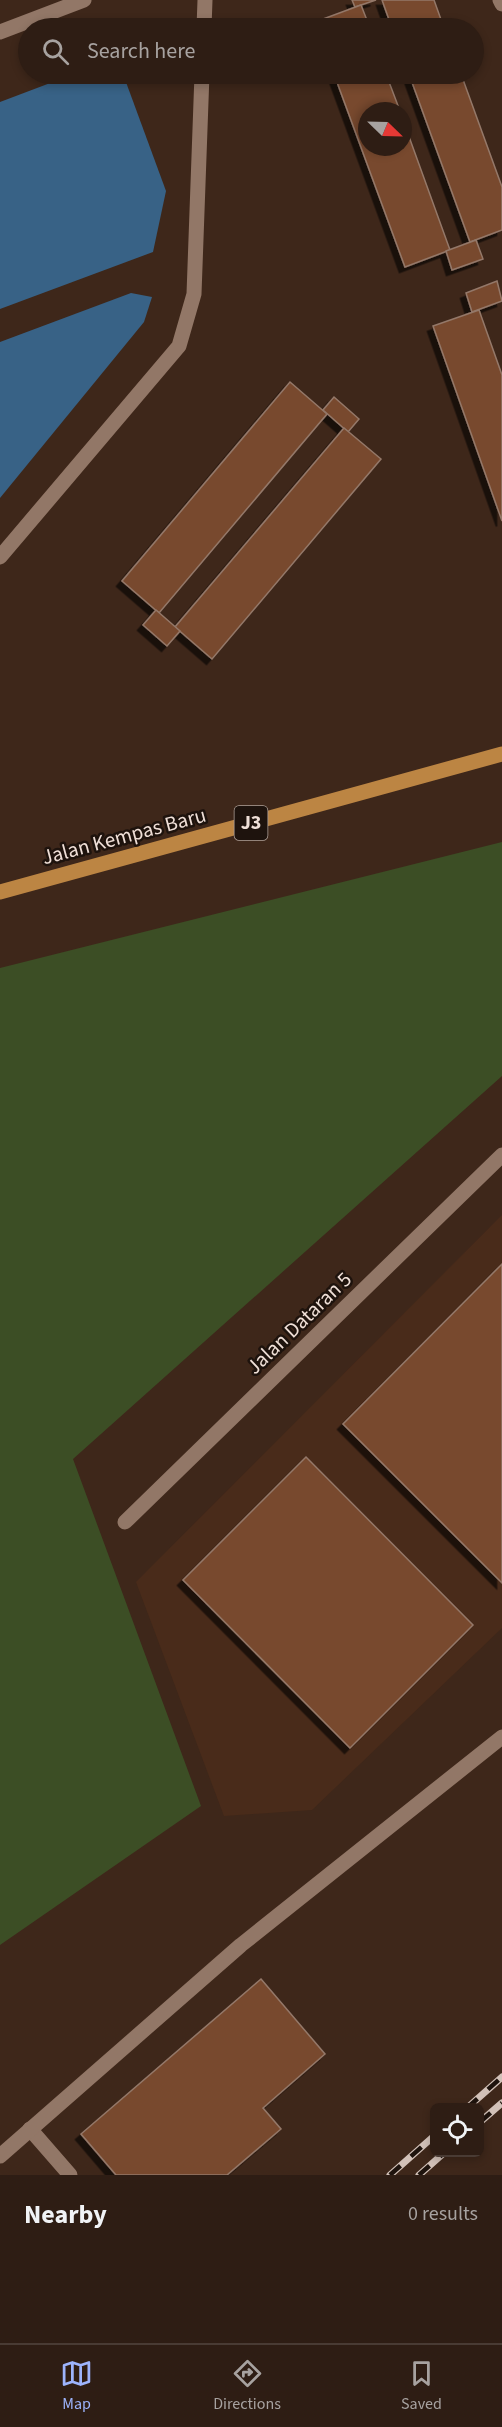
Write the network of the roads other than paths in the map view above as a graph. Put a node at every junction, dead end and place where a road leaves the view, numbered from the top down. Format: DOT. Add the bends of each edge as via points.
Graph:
graph roads {
  1 [pos="84,0"];
  2 [pos="205,0"];
  3 [pos="500,0"];
  4 [pos="502,4"];
  5 [pos="27,18"];
  6 [pos="204,18"];
  7 [pos="18,21"];
  8 [pos="1,26"];
  9 [pos="202,84"];
  10 [pos="0,557"];
  11 [pos="502,754"];
  12 [pos="0,892"];
  13 [pos="502,1155"];
  14 [pos="125,1522"];
  15 [pos="502,1737"];
  16 [pos="30,2129"];
  17 [pos="0,2156"];
  18 [pos="70,2175"];
  1 -- 5 [label="street"];
  2 -- 6 [label="street"];
  3 -- 4 [label="street"];
  7 -- 8 [label="street"];
  9 -- 10 [label="street" via="194,294 179,346"];
  11 -- 12 [label="main road, Jalan Kempas Baru / J3"];
  13 -- 14 [label="street, Jalan Dataran 5"];
  15 -- 16 [label="street" via="241,1945"];
  16 -- 17 [label="street"];
  16 -- 18 [label="street"];
}
